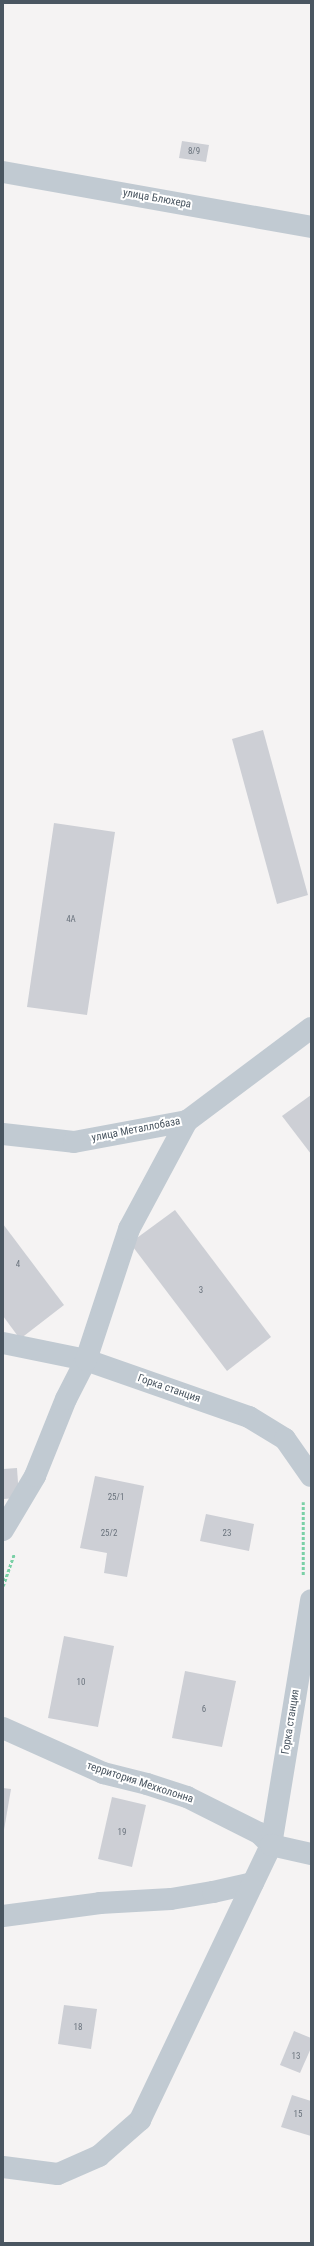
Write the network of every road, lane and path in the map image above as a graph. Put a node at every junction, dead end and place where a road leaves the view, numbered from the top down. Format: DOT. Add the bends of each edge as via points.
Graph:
graph roads {
  1 [pos="3,172"];
  2 [pos="311,227"];
  3 [pos="311,1028"];
  4 [pos="187,1121"];
  5 [pos="3,1134"];
  6 [pos="3,1342"];
  7 [pos="86,1360"];
  8 [pos="307,1485"];
  9 [pos="3,1530"];
  10 [pos="303,1577"];
  11 [pos="311,1600"];
  12 [pos="3,1728"];
  13 [pos="271,1845"];
  14 [pos="311,1854"];
  15 [pos="253,1883"];
  16 [pos="3,1916"];
  17 [pos="3,2167"];
  1 -- 2 [label="street, улица Блюхера"];
  3 -- 4 [label="street, улица Металлобаза"];
  4 -- 5 [label="street, улица Металлобаза" via="74,1142"];
  4 -- 7 [label="street" via="129,1229"];
  6 -- 7 [label="street, Горка станция"];
  7 -- 8 [label="street, Горка станция" via="249,1417 285,1440"];
  7 -- 9 [label="street" via="66,1399 35,1476"];
  8 -- 10 [label="path"];
  11 -- 13 [label="street, Горка станция"];
  12 -- 13 [label="street, территория Мехколонна" via="103,1773 187,1797 259,1833"];
  13 -- 14 [label="street"];
  13 -- 15 [label="street, Горка станция"];
  15 -- 16 [label="street" via="171,1899 100,1903"];
  15 -- 17 [label="street, Горка станция" via="140,2120 99,2156 58,2174"];
}
